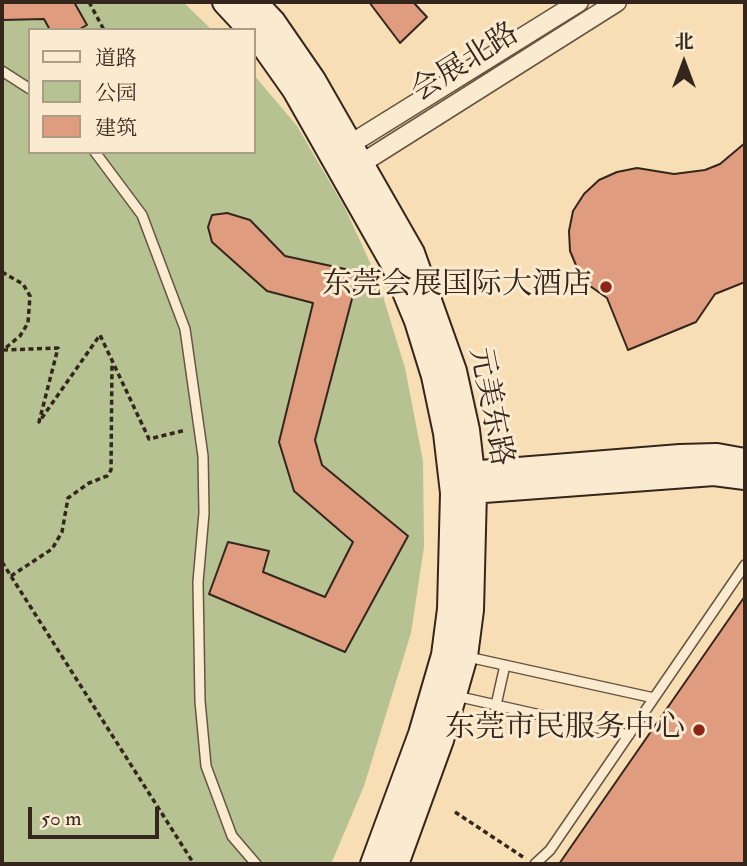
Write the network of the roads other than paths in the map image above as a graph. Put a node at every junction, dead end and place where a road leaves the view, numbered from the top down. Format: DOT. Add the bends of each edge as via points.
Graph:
graph roads {
  1 [pos="225,2"];
  2 [pos="254,2"];
  3 [pos="579,2"];
  4 [pos="617,2"];
  5 [pos="249,28"];
  6 [pos="256,36"];
  7 [pos="2,71"];
  8 [pos="28,88"];
  9 [pos="96,154"];
  10 [pos="348,159"];
  11 [pos="745,461"];
  12 [pos="745,477"];
  13 [pos="462,483"];
  14 [pos="745,565"];
  15 [pos="465,656"];
  16 [pos="505,665"];
  17 [pos="455,696"];
  18 [pos="654,698"];
  19 [pos="496,705"];
  20 [pos="629,735"];
  21 [pos="256,864"];
  22 [pos="373,864"];
  23 [pos="396,864"];
  24 [pos="534,864"];
  1 -- 5 [label="street, 元美东路"];
  2 -- 10 [label="street, 元美东路" via="313,80"];
  3 -- 10 [label="street, 会展北路"];
  4 -- 10 [label="street, 会展北路"];
  6 -- 10 [label="street, 元美东路"];
  7 -- 8 [label="lane"];
  9 -- 21 [label="lane" via="142,215 185,329 202,456 204,513 198,582 206,766 232,836"];
  10 -- 13 [label="street, 元美东路" via="412,253 435,311 467,430"];
  11 -- 13 [label="street" via="680,457"];
  12 -- 13 [label="street" via="714,473"];
  13 -- 15 [label="street, 元美东路" via="471,610"];
  13 -- 22 [label="street, 元美东路" via="444,655 421,734"];
  14 -- 18 [label="lane"];
  15 -- 16 [label="lane"];
  15 -- 17 [label="street, 元美东路"];
  16 -- 18 [label="lane"];
  16 -- 19 [label="lane"];
  17 -- 19 [label="lane"];
  17 -- 23 [label="street, 元美东路"];
  18 -- 20 [label="lane"];
  19 -- 20 [label="lane"];
  20 -- 24 [label="lane" via="550,850"];
}
